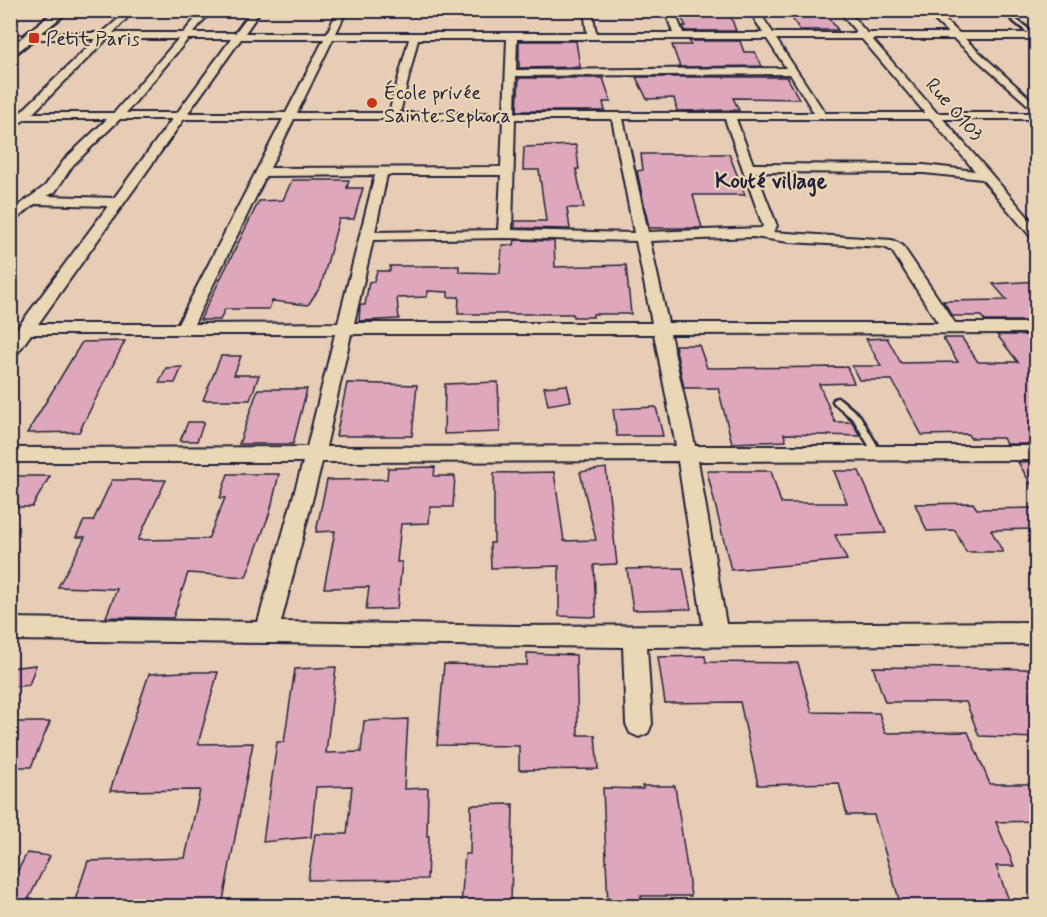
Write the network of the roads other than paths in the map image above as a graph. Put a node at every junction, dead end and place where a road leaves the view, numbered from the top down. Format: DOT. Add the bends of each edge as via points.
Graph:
graph roads {
  1 [pos="50,10"];
  2 [pos="64,10"];
  3 [pos="208,10"];
  4 [pos="257,10"];
  5 [pos="343,10"];
  6 [pos="588,10"];
  7 [pos="669,10"];
  8 [pos="753,10"];
  9 [pos="842,10"];
  10 [pos="928,10"];
  11 [pos="124,17"];
  12 [pos="1012,18"];
  13 [pos="32,36"];
  14 [pos="104,36"];
  15 [pos="187,36"];
  16 [pos="414,36"];
  17 [pos="512,36"];
  18 [pos="591,36"];
  19 [pos="679,36"];
  20 [pos="768,36"];
  21 [pos="863,36"];
  22 [pos="957,36"];
  23 [pos="1036,36"];
  24 [pos="239,37"];
  25 [pos="329,37"];
  26 [pos="13,38"];
  27 [pos="10,54"];
  28 [pos="792,71"];
  29 [pos="510,73"];
  30 [pos="1036,108"];
  31 [pos="17,116"];
  32 [pos="117,116"];
  33 [pos="181,116"];
  34 [pos="617,116"];
  35 [pos="729,116"];
  36 [pos="822,116"];
  37 [pos="936,116"];
  38 [pos="1036,116"];
  39 [pos="290,117"];
  40 [pos="393,117"];
  41 [pos="510,117"];
  42 [pos="10,128"];
  43 [pos="747,168"];
  44 [pos="382,171"];
  45 [pos="507,171"];
  46 [pos="264,172"];
  47 [pos="987,176"];
  48 [pos="32,200"];
  49 [pos="118,202"];
  50 [pos="10,220"];
  51 [pos="505,234"];
  52 [pos="758,234"];
  53 [pos="1036,234"];
  54 [pos="368,236"];
  55 [pos="642,237"];
  56 [pos="184,328"];
  57 [pos="345,328"];
  58 [pos="659,328"];
  59 [pos="950,328"];
  60 [pos="1036,328"];
  61 [pos="27,329"];
  62 [pos="10,351"];
  63 [pos="837,401"];
  64 [pos="315,452"];
  65 [pos="1036,453"];
  66 [pos="687,454"];
  67 [pos="878,454"];
  68 [pos="10,455"];
  69 [pos="10,628"];
  70 [pos="1036,633"];
  71 [pos="266,634"];
  72 [pos="716,634"];
  73 [pos="634,635"];
  74 [pos="639,724"];
  1 -- 26 [label="main road"];
  2 -- 13 [label="main road"];
  3 -- 15 [label="street"];
  4 -- 24 [label="street"];
  5 -- 25 [label="street"];
  6 -- 18 [label="street"];
  7 -- 19 [label="street"];
  8 -- 20 [label="street"];
  9 -- 21 [label="street, Rue O103"];
  10 -- 22 [label="street"];
  11 -- 14 [label="street"];
  12 -- 23 [label="lane"];
  13 -- 14 [label="street"];
  13 -- 27 [label="main road"];
  14 -- 15 [label="street"];
  14 -- 31 [label="street"];
  15 -- 24 [label="street"];
  15 -- 32 [label="street"];
  16 -- 17 [label="street"];
  16 -- 25 [label="street"];
  16 -- 40 [label="street"];
  17 -- 18 [label="street"];
  17 -- 29 [label="street"];
  18 -- 19 [label="street"];
  19 -- 20 [label="street"];
  20 -- 21 [label="street"];
  20 -- 28 [label="street"];
  21 -- 22 [label="street"];
  21 -- 37 [label="street, Rue O103"];
  22 -- 23 [label="street"];
  22 -- 30 [label="street"];
  24 -- 25 [label="street"];
  24 -- 33 [label="street"];
  25 -- 39 [label="street"];
  28 -- 29 [label="street"];
  28 -- 36 [label="street"];
  29 -- 41 [label="street"];
  31 -- 32 [label="street"];
  31 -- 42 [label="street"];
  32 -- 33 [label="street"];
  32 -- 48 [label="street" via="69,162 50,189"];
  33 -- 39 [label="street"];
  33 -- 49 [label="street"];
  34 -- 35 [label="street"];
  34 -- 41 [label="street"];
  34 -- 55 [label="street"];
  35 -- 36 [label="street"];
  35 -- 43 [label="street"];
  36 -- 37 [label="street"];
  37 -- 38 [label="street"];
  37 -- 47 [label="street, Rue O103"];
  39 -- 40 [label="street"];
  39 -- 46 [label="street"];
  40 -- 41 [label="street"];
  41 -- 45 [label="street"];
  43 -- 47 [label="street" via="924,169"];
  43 -- 52 [label="street" via="770,226"];
  44 -- 45 [label="street"];
  44 -- 46 [label="street"];
  44 -- 54 [label="street"];
  45 -- 51 [label="street"];
  46 -- 56 [label="street"];
  47 -- 53 [label="street, Rue O103"];
  48 -- 49 [label="street"];
  48 -- 50 [label="street"];
  49 -- 61 [label="street"];
  51 -- 54 [label="street"];
  51 -- 55 [label="street"];
  52 -- 55 [label="street"];
  52 -- 59 [label="street" via="887,243 897,249"];
  54 -- 57 [label="street"];
  55 -- 58 [label="street"];
  56 -- 57 [label="street"];
  56 -- 61 [label="street"];
  57 -- 58 [label="street"];
  57 -- 64 [label="street"];
  58 -- 59 [label="street"];
  58 -- 66 [label="street"];
  59 -- 60 [label="street"];
  61 -- 62 [label="street"];
  63 -- 67 [label="lane" via="857,418"];
  64 -- 66 [label="street"];
  64 -- 68 [label="street"];
  64 -- 71 [label="street"];
  65 -- 67 [label="street"];
  66 -- 67 [label="street"];
  66 -- 72 [label="street"];
  69 -- 71 [label="street"];
  70 -- 72 [label="street"];
  71 -- 73 [label="street"];
  72 -- 73 [label="street"];
  73 -- 74 [label="street"];
}
